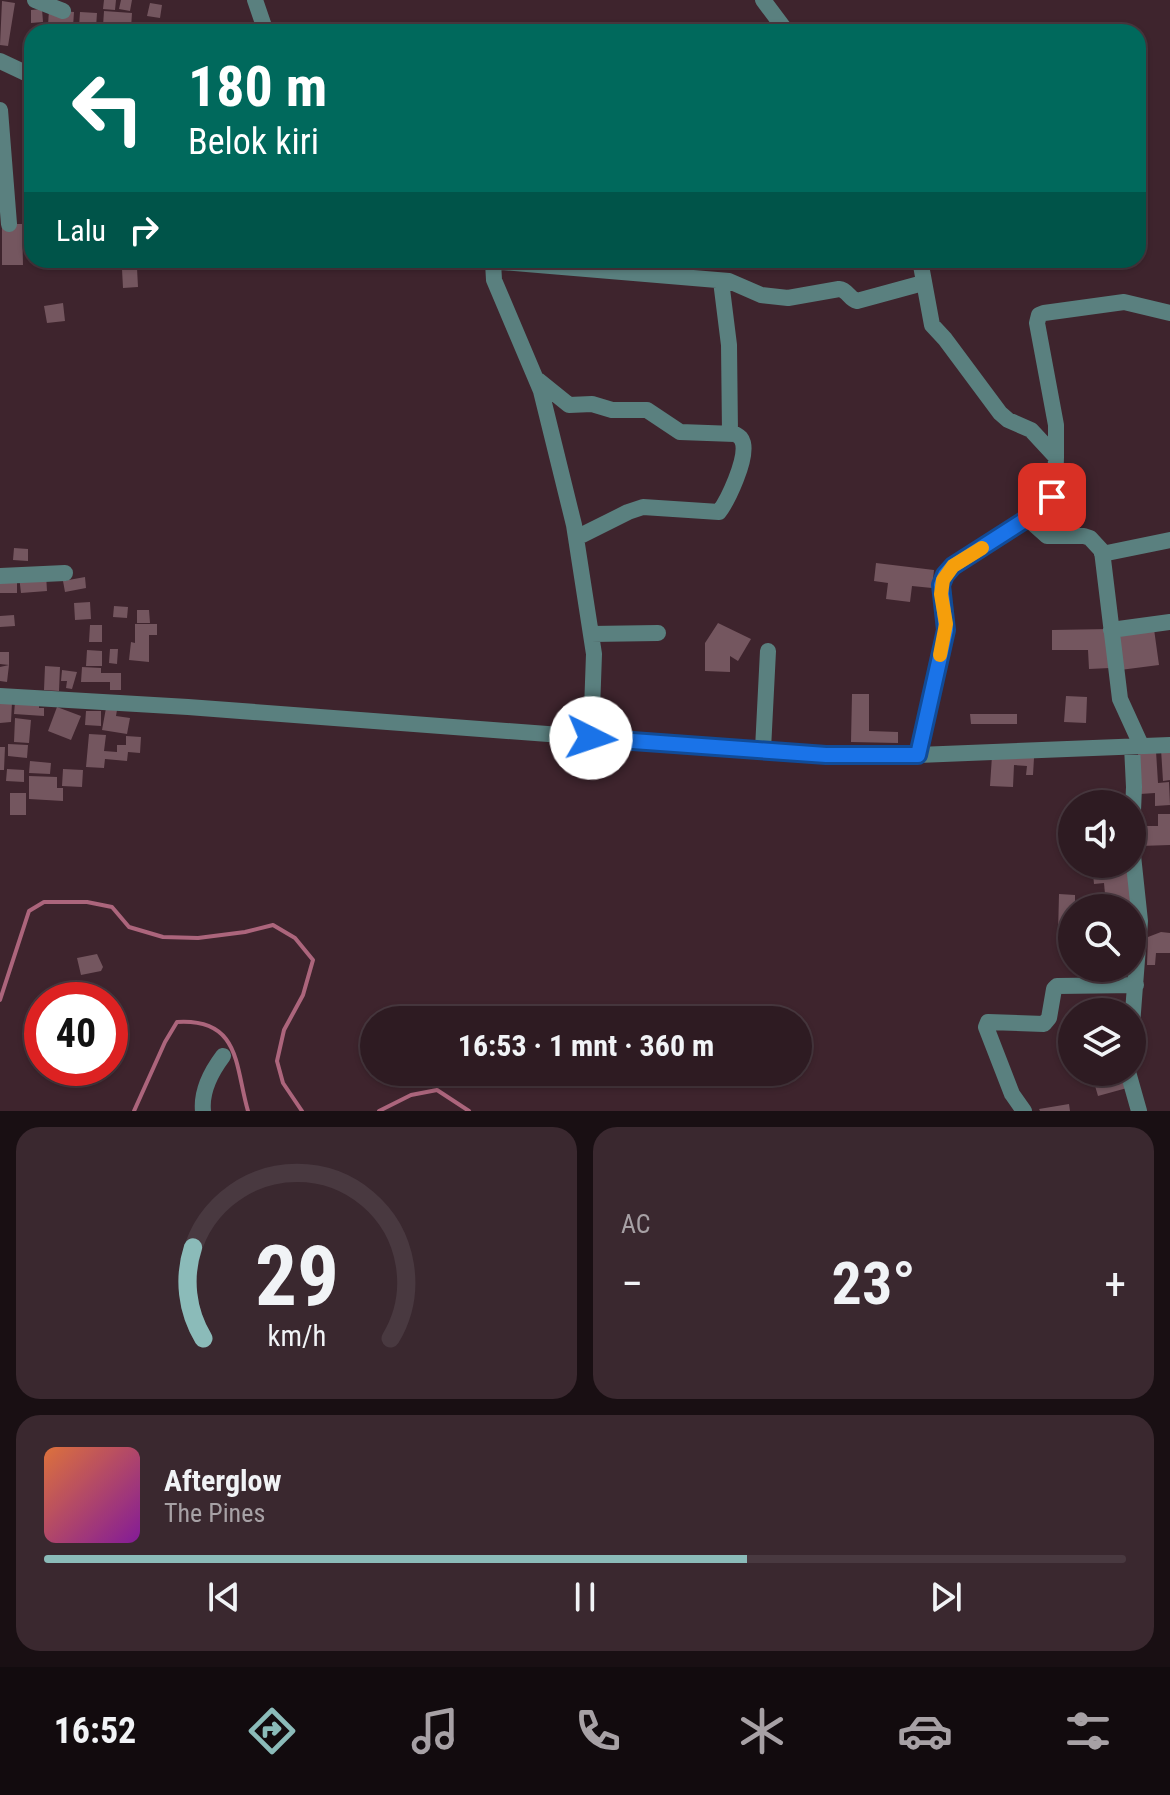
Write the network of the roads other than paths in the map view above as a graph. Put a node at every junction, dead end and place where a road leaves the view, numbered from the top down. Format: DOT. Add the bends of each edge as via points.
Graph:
graph roads {
  1 [pos="35,0"];
  2 [pos="255,0"];
  3 [pos="763,0"];
  4 [pos="63,11"];
  5 [pos="263,24"];
  6 [pos="781,24"];
  7 [pos="0,61"];
  8 [pos="24,72"];
  9 [pos="0,110"];
  10 [pos="9,224"];
  11 [pos="488,268"];
  12 [pos="568,268"];
  13 [pos="921,268"];
  14 [pos="721,281"];
  15 [pos="923,283"];
  16 [pos="1170,313"];
  17 [pos="537,379"];
  18 [pos="730,433"];
  19 [pos="1056,457"];
  20 [pos="1028,519"];
  21 [pos="576,538"];
  22 [pos="1170,540"];
  23 [pos="1102,554"];
  24 [pos="65,573"];
  25 [pos="0,576"];
  26 [pos="1170,622"];
  27 [pos="1111,630"];
  28 [pos="658,633"];
  29 [pos="591,634"];
  30 [pos="768,651"];
  31 [pos="0,696"];
  32 [pos="591,738"];
  33 [pos="1170,745"];
  34 [pos="1136,746"];
  35 [pos="763,749"];
  36 [pos="918,755"];
  37 [pos="1134,790"];
  38 [pos="1135,878"];
  39 [pos="1136,985"];
  40 [pos="1135,998"];
  41 [pos="223,1056"];
  42 [pos="1132,1086"];
  43 [pos="203,1111"];
  44 [pos="1024,1111"];
  45 [pos="1139,1111"];
  1 -- 4 [label="street"];
  2 -- 5 [label="street"];
  3 -- 6 [label="street"];
  7 -- 8 [label="street"];
  9 -- 10 [label="street"];
  11 -- 17 [label="street"];
  12 -- 14 [label="street"];
  13 -- 15 [label="street"];
  14 -- 15 [label="street" via="788,298 842,289 854,301"];
  14 -- 18 [label="street" via="729,345"];
  15 -- 19 [label="street" via="934,328 1000,413 1031,430"];
  16 -- 19 [label="street" via="1124,302 1039,315"];
  17 -- 18 [label="street" via="569,405 647,410 680,432"];
  17 -- 21 [label="street"];
  18 -- 21 [label="street" via="741,438 744,450 720,511 643,507"];
  19 -- 20 [label="street" via="1052,497"];
  20 -- 23 [label="street" via="1047,536 1087,537"];
  20 -- 36 [label="street" via="953,566 943,580 946,630"];
  21 -- 29 [label="street"];
  22 -- 23 [label="street"];
  23 -- 27 [label="street"];
  24 -- 25 [label="street"];
  26 -- 27 [label="street"];
  27 -- 34 [label="street" via="1120,699"];
  28 -- 29 [label="street"];
  29 -- 32 [label="street"];
  30 -- 35 [label="street"];
  31 -- 32 [label="street"];
  32 -- 35 [label="street"];
  33 -- 34 [label="street"];
  34 -- 36 [label="street"];
  34 -- 37 [label="street"];
  35 -- 36 [label="street"];
  38 -- 39 [label="street" via="1140,921"];
  39 -- 40 [label="street"];
  39 -- 44 [label="street" via="1057,986 1044,1024 988,1022 1012,1094"];
  41 -- 43 [label="street" via="211,1074"];
  42 -- 45 [label="street"];
}
